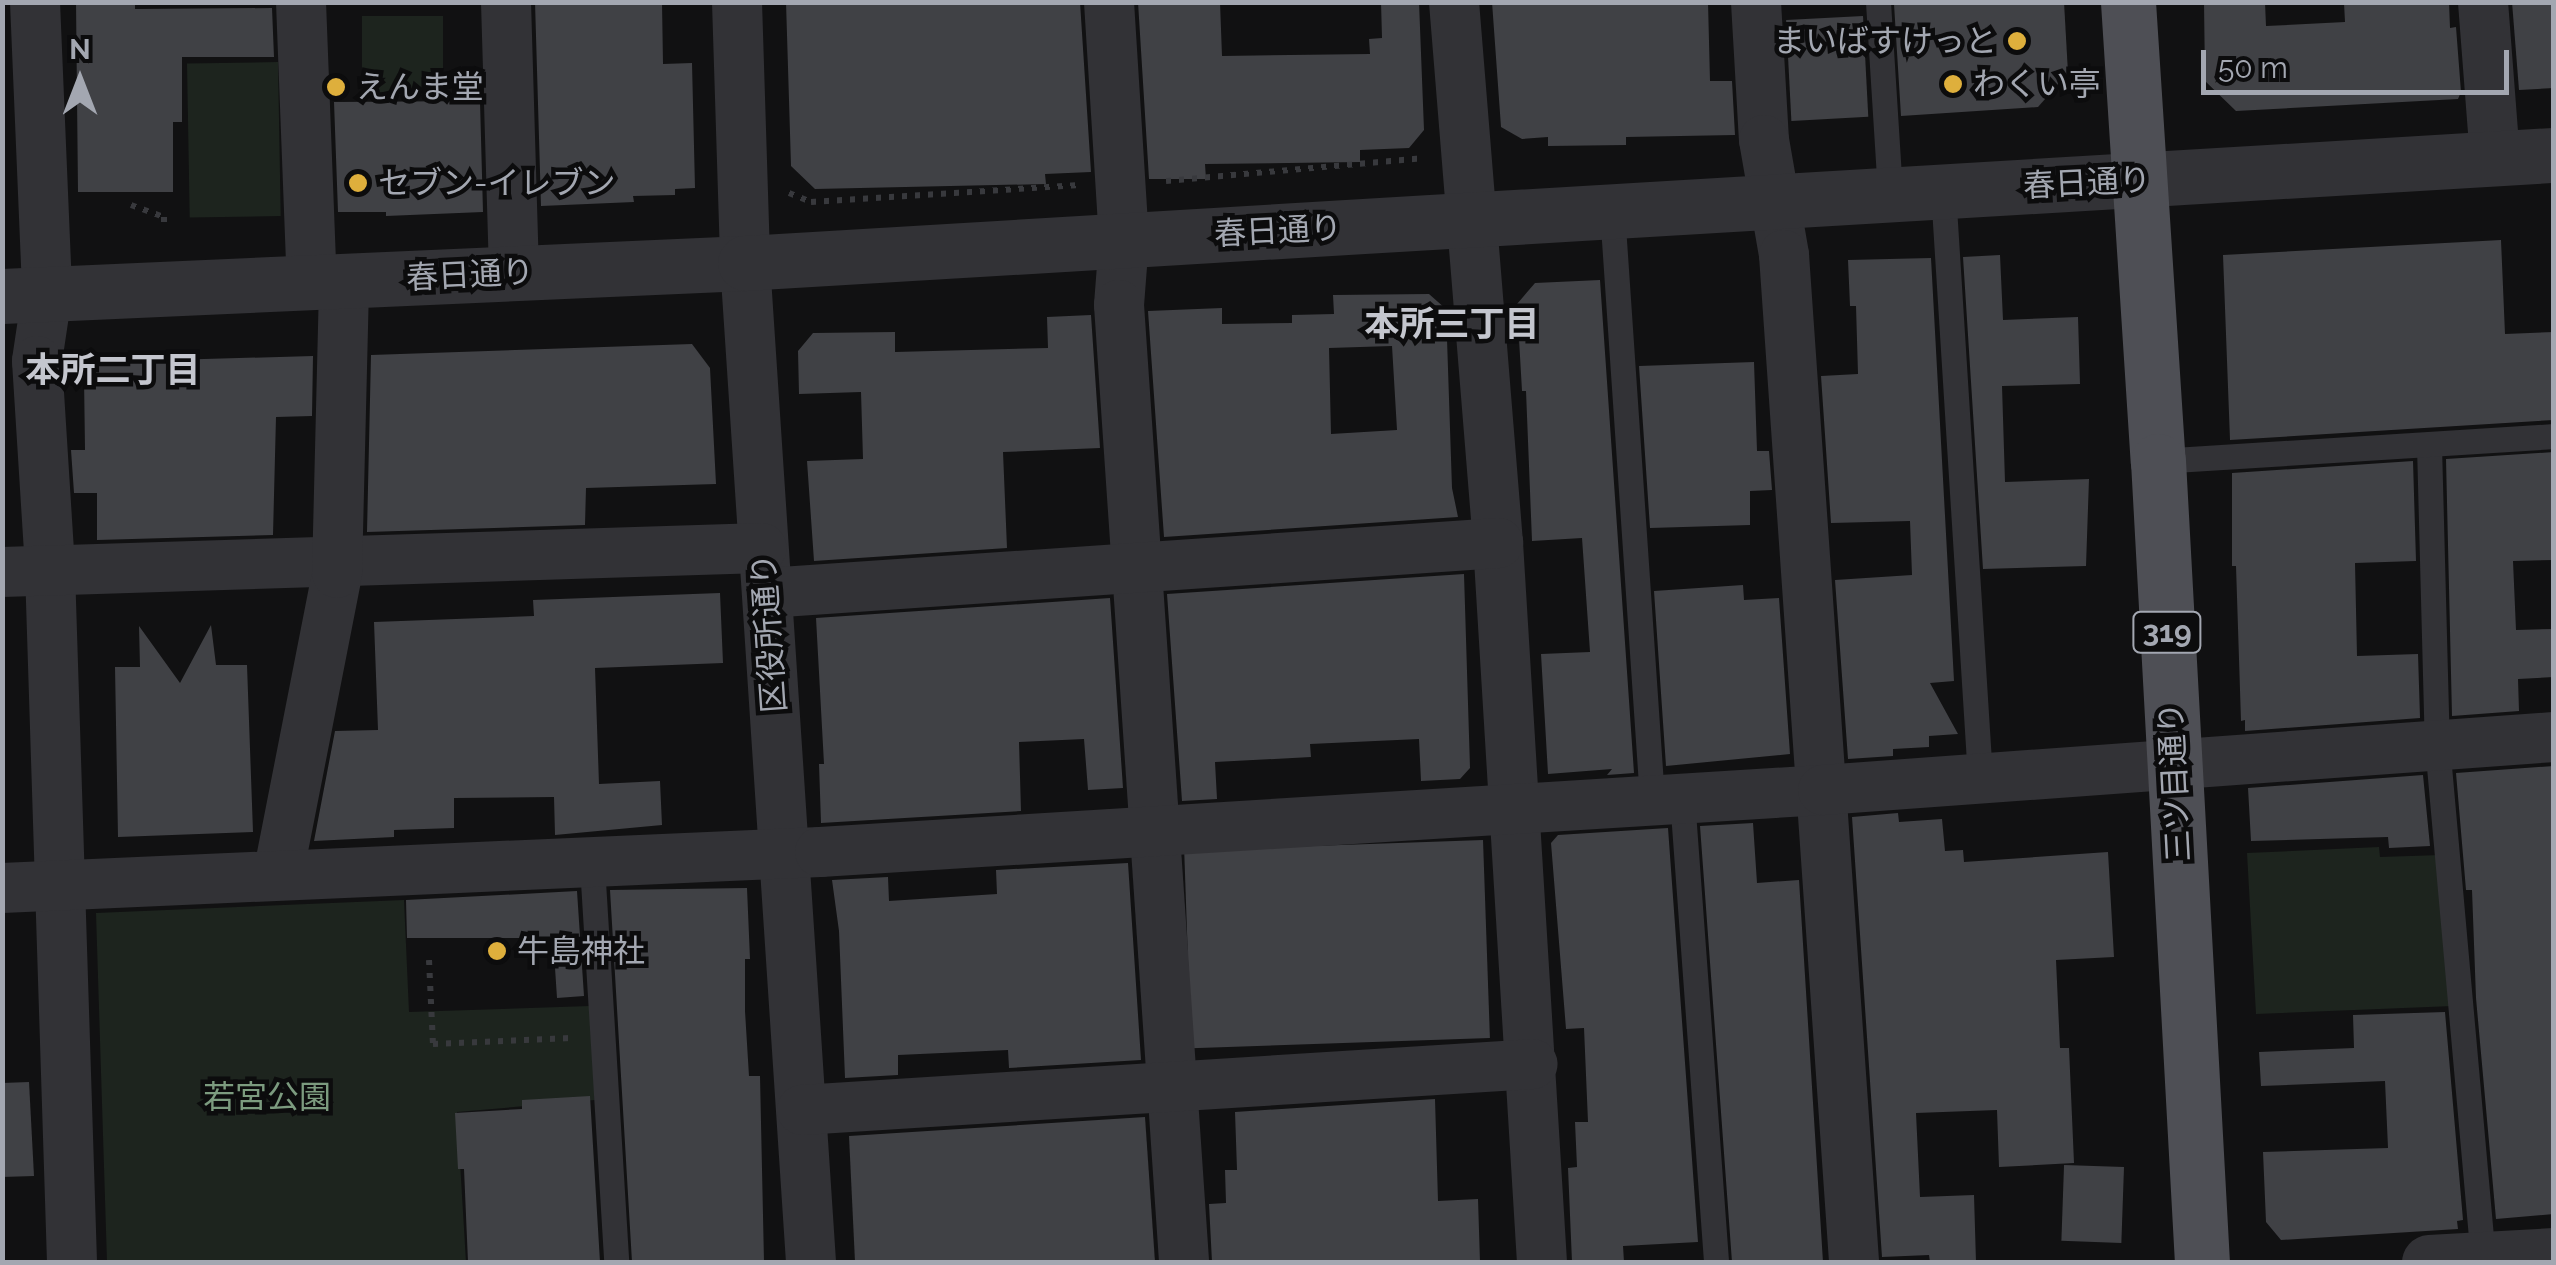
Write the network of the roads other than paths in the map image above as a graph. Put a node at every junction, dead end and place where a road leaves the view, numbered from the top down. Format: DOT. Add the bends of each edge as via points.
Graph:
graph roads {
  1 [pos="36,2"];
  2 [pos="301,2"];
  3 [pos="506,2"];
  4 [pos="737,2"];
  5 [pos="1109,2"];
  6 [pos="1454,2"];
  7 [pos="1756,2"];
  8 [pos="1878,2"];
  9 [pos="2128,2"];
  10 [pos="2483,2"];
  11 [pos="2554,155"];
  12 [pos="2494,158"];
  13 [pos="2140,180"];
  14 [pos="1943,191"];
  15 [pos="1890,194"];
  16 [pos="1775,204"];
  17 [pos="1612,211"];
  18 [pos="1474,219"];
  19 [pos="1124,240"];
  20 [pos="745,263"];
  21 [pos="514,273"];
  22 [pos="328,282"];
  23 [pos="25,295"];
  24 [pos="2554,436"];
  25 [pos="2429,445"];
  26 [pos="2158,460"];
  27 [pos="1498,542"];
  28 [pos="338,561"];
  29 [pos="1140,566"];
  30 [pos="764,570"];
  31 [pos="26,571"];
  32 [pos="2554,736"];
  33 [pos="2437,744"];
  34 [pos="2174,764"];
  35 [pos="1980,777"];
  36 [pos="1823,790"];
  37 [pos="1667,799"];
  38 [pos="1512,807"];
  39 [pos="1156,830"];
  40 [pos="786,854"];
  41 [pos="592,864"];
  42 [pos="278,876"];
  43 [pos="59,885"];
  44 [pos="2,888"];
  45 [pos="1533,1064"];
  46 [pos="1170,1087"];
  47 [pos="802,1110"];
  48 [pos="2554,1255"];
  49 [pos="2484,1259"];
  50 [pos="72,1262"];
  51 [pos="616,1262"];
  52 [pos="812,1262"];
  53 [pos="1184,1262"];
  54 [pos="1542,1262"];
  55 [pos="1716,1262"];
  56 [pos="1854,1262"];
  57 [pos="2202,1262"];
  58 [pos="2429,1262"];
  1 -- 23 [label="street"];
  2 -- 22 [label="street"];
  3 -- 21 [label="street"];
  4 -- 20 [label="street, 区役所通り"];
  5 -- 19 [label="street"];
  6 -- 18 [label="street"];
  7 -- 16 [label="street"];
  8 -- 15 [label="lane"];
  9 -- 13 [label="main road, 三ツ目通り / 319"];
  10 -- 12 [label="street"];
  11 -- 12 [label="street, 春日通り"];
  12 -- 13 [label="street, 春日通り"];
  13 -- 14 [label="street, 春日通り"];
  13 -- 26 [label="main road, 三ツ目通り / 319"];
  14 -- 15 [label="street, 春日通り"];
  14 -- 35 [label="lane"];
  15 -- 16 [label="street, 春日通り"];
  16 -- 17 [label="street, 春日通り"];
  16 -- 36 [label="street"];
  17 -- 18 [label="street, 春日通り"];
  17 -- 37 [label="lane"];
  18 -- 19 [label="street, 春日通り"];
  18 -- 27 [label="street"];
  19 -- 20 [label="street, 春日通り"];
  19 -- 29 [label="street" via="1119,305"];
  20 -- 21 [label="street, 春日通り"];
  20 -- 30 [label="street, 区役所通り"];
  21 -- 22 [label="street, 春日通り"];
  22 -- 23 [label="street, 春日通り"];
  22 -- 28 [label="street"];
  23 -- 31 [label="street" via="38,361"];
  24 -- 25 [label="lane"];
  25 -- 26 [label="lane"];
  25 -- 33 [label="lane"];
  26 -- 34 [label="main road, 三ツ目通り / 319"];
  27 -- 29 [label="street"];
  27 -- 38 [label="street"];
  28 -- 30 [label="street"];
  28 -- 31 [label="street"];
  28 -- 42 [label="street"];
  29 -- 30 [label="street"];
  29 -- 39 [label="street"];
  30 -- 40 [label="street, 区役所通り"];
  31 -- 43 [label="street"];
  32 -- 33 [label="street"];
  33 -- 34 [label="street"];
  33 -- 49 [label="lane"];
  34 -- 35 [label="street"];
  34 -- 57 [label="main road, 三ツ目通り / 319"];
  35 -- 36 [label="street"];
  36 -- 37 [label="street"];
  36 -- 56 [label="street"];
  37 -- 38 [label="street"];
  37 -- 55 [label="lane"];
  38 -- 39 [label="street"];
  38 -- 45 [label="street"];
  39 -- 40 [label="street"];
  39 -- 46 [label="street"];
  40 -- 41 [label="street"];
  40 -- 47 [label="street, 区役所通り"];
  41 -- 42 [label="street"];
  41 -- 51 [label="lane"];
  42 -- 43 [label="street"];
  43 -- 44 [label="street"];
  43 -- 50 [label="street"];
  45 -- 46 [label="street"];
  45 -- 54 [label="street"];
  46 -- 47 [label="street"];
  46 -- 53 [label="street"];
  47 -- 52 [label="street, 区役所通り"];
  48 -- 49 [label="street"];
  49 -- 58 [label="street"];
}
